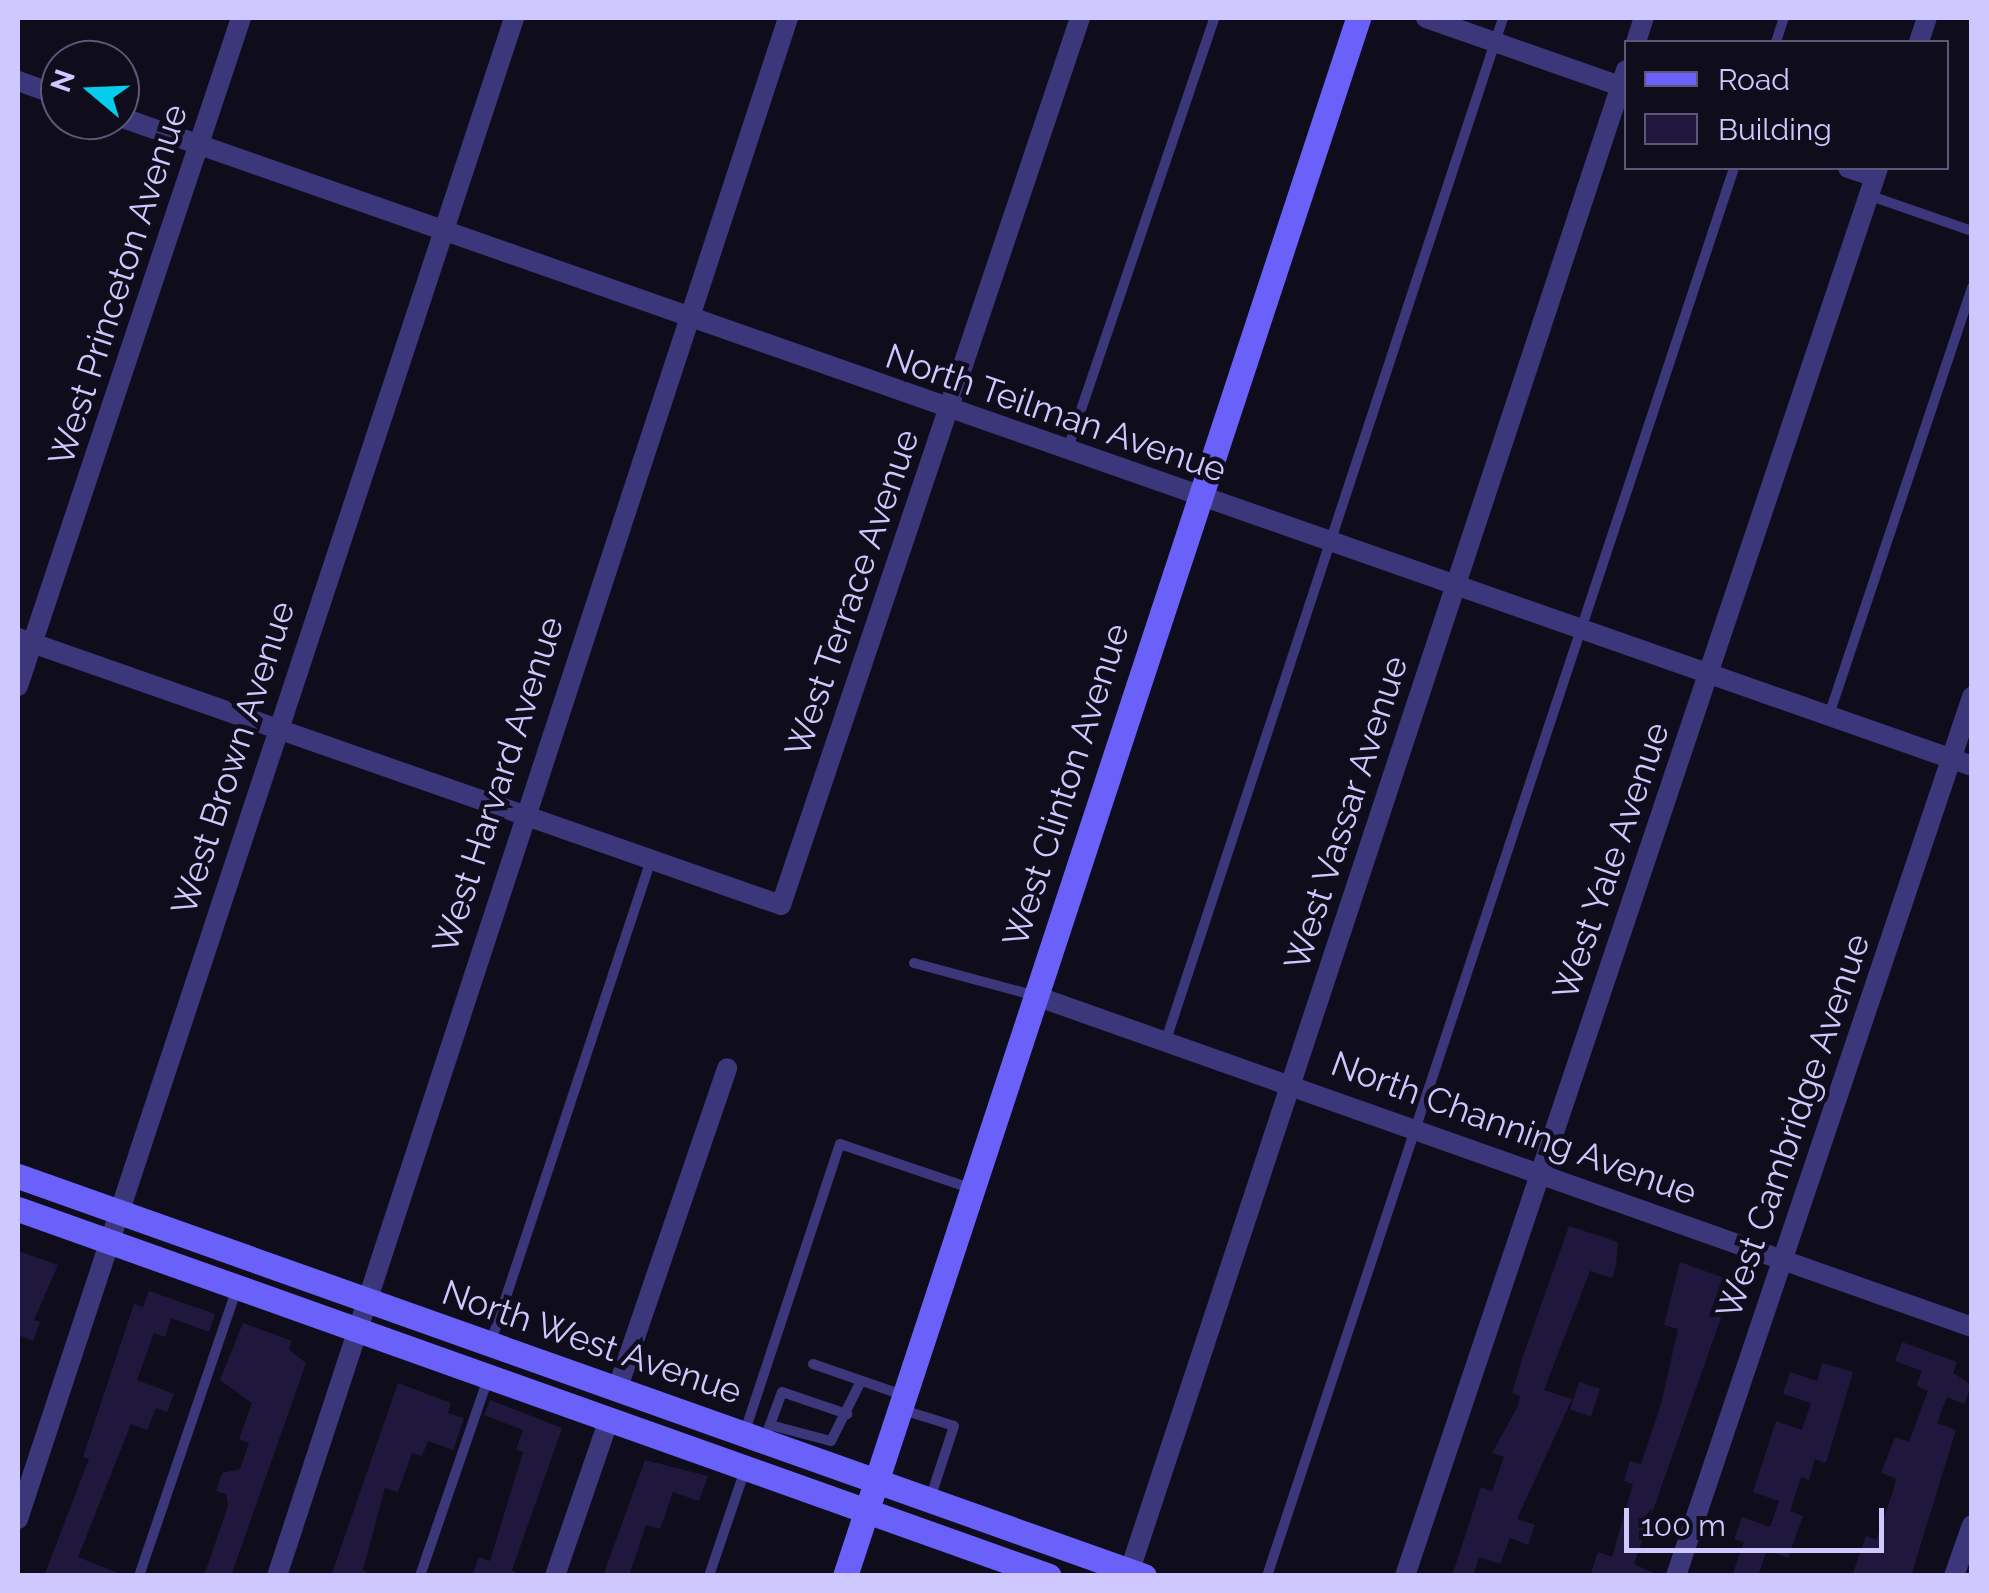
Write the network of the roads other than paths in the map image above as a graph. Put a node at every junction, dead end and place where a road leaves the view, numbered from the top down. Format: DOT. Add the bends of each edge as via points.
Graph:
graph roads {
  1 [pos="241,18"];
  2 [pos="514,18"];
  3 [pos="788,18"];
  4 [pos="1080,18"];
  5 [pos="1214,18"];
  6 [pos="1358,18"];
  7 [pos="1426,18"];
  8 [pos="1503,18"];
  9 [pos="1494,42"];
  10 [pos="1624,82"];
  11 [pos="1624,85"];
  12 [pos="140,124"];
  13 [pos="198,145"];
  14 [pos="1733,170"];
  15 [pos="1873,180"];
  16 [pos="443,230"];
  17 [pos="1972,231"];
  18 [pos="1972,287"];
  19 [pos="688,318"];
  20 [pos="949,410"];
  21 [pos="1067,451"];
  22 [pos="1199,497"];
  23 [pos="1330,544"];
  24 [pos="1451,588"];
  25 [pos="1580,630"];
  26 [pos="25,640"];
  27 [pos="1709,674"];
  28 [pos="18,686"];
  29 [pos="1972,697"];
  30 [pos="1829,715"];
  31 [pos="277,728"];
  32 [pos="1961,762"];
  33 [pos="521,815"];
  34 [pos="651,860"];
  35 [pos="914,963"];
  36 [pos="1033,995"];
  37 [pos="1166,1040"];
  38 [pos="727,1068"];
  39 [pos="1294,1084"];
  40 [pos="1415,1128"];
  41 [pos="1539,1173"];
  42 [pos="18,1176"];
  43 [pos="970,1189"];
  44 [pos="18,1209"];
  45 [pos="117,1212"];
  46 [pos="112,1243"];
  47 [pos="1783,1260"];
  48 [pos="238,1287"];
  49 [pos="368,1303"];
  50 [pos="1972,1327"];
  51 [pos="360,1331"];
  52 [pos="490,1343"];
  53 [pos="813,1364"];
  54 [pos="488,1377"];
  55 [pos="861,1380"];
  56 [pos="618,1386"];
  57 [pos="902,1402"];
  58 [pos="847,1414"];
  59 [pos="609,1419"];
  60 [pos="760,1431"];
  61 [pos="746,1466"];
  62 [pos="878,1478"];
  63 [pos="930,1498"];
  64 [pos="868,1508"];
  65 [pos="18,1519"];
  66 [pos="1972,1525"];
  67 [pos="1134,1574"];
  68 [pos="139,1576"];
  69 [pos="278,1576"];
  70 [pos="420,1576"];
  71 [pos="555,1576"];
  72 [pos="709,1576"];
  73 [pos="844,1576"];
  74 [pos="1048,1576"];
  75 [pos="1267,1576"];
  76 [pos="1405,1576"];
  77 [pos="1676,1576"];
  78 [pos="1954,1576"];
  1 -- 13 [label="street, West Princeton Avenue"];
  2 -- 16 [label="street, West Brown Avenue"];
  3 -- 19 [label="street, West Harvard Avenue"];
  4 -- 20 [label="street, West Terrace Avenue"];
  5 -- 21 [label="lane"];
  6 -- 22 [label="main road, West Clinton Avenue"];
  7 -- 9 [label="street"];
  8 -- 9 [label="lane"];
  9 -- 10 [label="street"];
  9 -- 23 [label="lane"];
  11 -- 24 [label="street, West Vassar Avenue"];
  12 -- 13 [label="street, North Teilman Avenue"];
  13 -- 16 [label="street, North Teilman Avenue"];
  13 -- 26 [label="street, West Princeton Avenue"];
  14 -- 25 [label="lane"];
  15 -- 17 [label="lane"];
  15 -- 27 [label="street, West Yale Avenue"];
  16 -- 19 [label="street, North Teilman Avenue"];
  16 -- 31 [label="street, West Brown Avenue"];
  18 -- 30 [label="lane"];
  19 -- 20 [label="street, North Teilman Avenue"];
  19 -- 33 [label="street, West Harvard Avenue"];
  20 -- 21 [label="street, North Teilman Avenue"];
  20 -- 34 [label="street, West Terrace Avenue" via="781,905"];
  21 -- 22 [label="street, North Teilman Avenue"];
  22 -- 23 [label="street, North Teilman Avenue"];
  22 -- 36 [label="main road, West Clinton Avenue"];
  23 -- 24 [label="street, North Teilman Avenue"];
  23 -- 37 [label="lane"];
  24 -- 25 [label="street, North Teilman Avenue"];
  24 -- 39 [label="street, West Vassar Avenue"];
  25 -- 27 [label="street, North Teilman Avenue"];
  25 -- 40 [label="lane"];
  26 -- 28 [label="street, West Princeton Avenue"];
  26 -- 31 [label="street"];
  27 -- 30 [label="street, North Teilman Avenue"];
  27 -- 41 [label="street, West Yale Avenue"];
  29 -- 32 [label="street, West Cambridge Avenue"];
  30 -- 32 [label="street, North Teilman Avenue"];
  31 -- 33 [label="street"];
  31 -- 45 [label="street, West Brown Avenue"];
  32 -- 47 [label="street, West Cambridge Avenue"];
  33 -- 34 [label="street"];
  33 -- 49 [label="street, West Harvard Avenue"];
  34 -- 52 [label="lane"];
  35 -- 36 [label="lane"];
  36 -- 37 [label="street, North Channing Avenue"];
  36 -- 43 [label="main road, West Clinton Avenue"];
  37 -- 39 [label="street, North Channing Avenue"];
  38 -- 56 [label="street"];
  39 -- 40 [label="street, North Channing Avenue"];
  39 -- 67 [label="street, West Vassar Avenue"];
  40 -- 41 [label="street, North Channing Avenue"];
  40 -- 75 [label="lane"];
  41 -- 47 [label="street, North Channing Avenue"];
  41 -- 76 [label="street, West Yale Avenue"];
  42 -- 45 [label="main road, North West Avenue"];
  43 -- 57 [label="main road, West Clinton Avenue"];
  43 -- 60 [label="lane" via="840,1144"];
  44 -- 46 [label="main road, North West Avenue"];
  45 -- 46 [label="street, West Brown Avenue"];
  45 -- 49 [label="main road, North West Avenue"];
  46 -- 48 [label="main road, North West Avenue"];
  46 -- 65 [label="street, West Brown Avenue"];
  47 -- 50 [label="street, North Channing Avenue"];
  47 -- 77 [label="street, West Cambridge Avenue"];
  48 -- 51 [label="main road, North West Avenue"];
  48 -- 68 [label="lane"];
  49 -- 51 [label="street, West Harvard Avenue"];
  49 -- 52 [label="main road, North West Avenue"];
  51 -- 54 [label="main road, North West Avenue"];
  51 -- 69 [label="street, West Harvard Avenue"];
  52 -- 56 [label="main road, North West Avenue"];
  53 -- 55 [label="lane"];
  54 -- 59 [label="main road, North West Avenue"];
  54 -- 70 [label="lane"];
  55 -- 57 [label="lane"];
  55 -- 58 [label="lane"];
  56 -- 60 [label="main road, North West Avenue"];
  57 -- 62 [label="main road, West Clinton Avenue"];
  57 -- 63 [label="lane" via="954,1426"];
  58 -- 60 [label="lane" via="824,1442"];
  58 -- 60 [label="lane" via="782,1392"];
  59 -- 61 [label="main road, North West Avenue"];
  59 -- 71 [label="street"];
  60 -- 62 [label="main road, North West Avenue"];
  61 -- 64 [label="main road, North West Avenue"];
  61 -- 72 [label="lane"];
  62 -- 63 [label="main road, North West Avenue"];
  62 -- 64 [label="main road, West Clinton Avenue"];
  63 -- 67 [label="main road, North West Avenue"];
  64 -- 73 [label="main road, West Clinton Avenue"];
  64 -- 74 [label="main road, North West Avenue"];
  66 -- 78 [label="street"];
}
